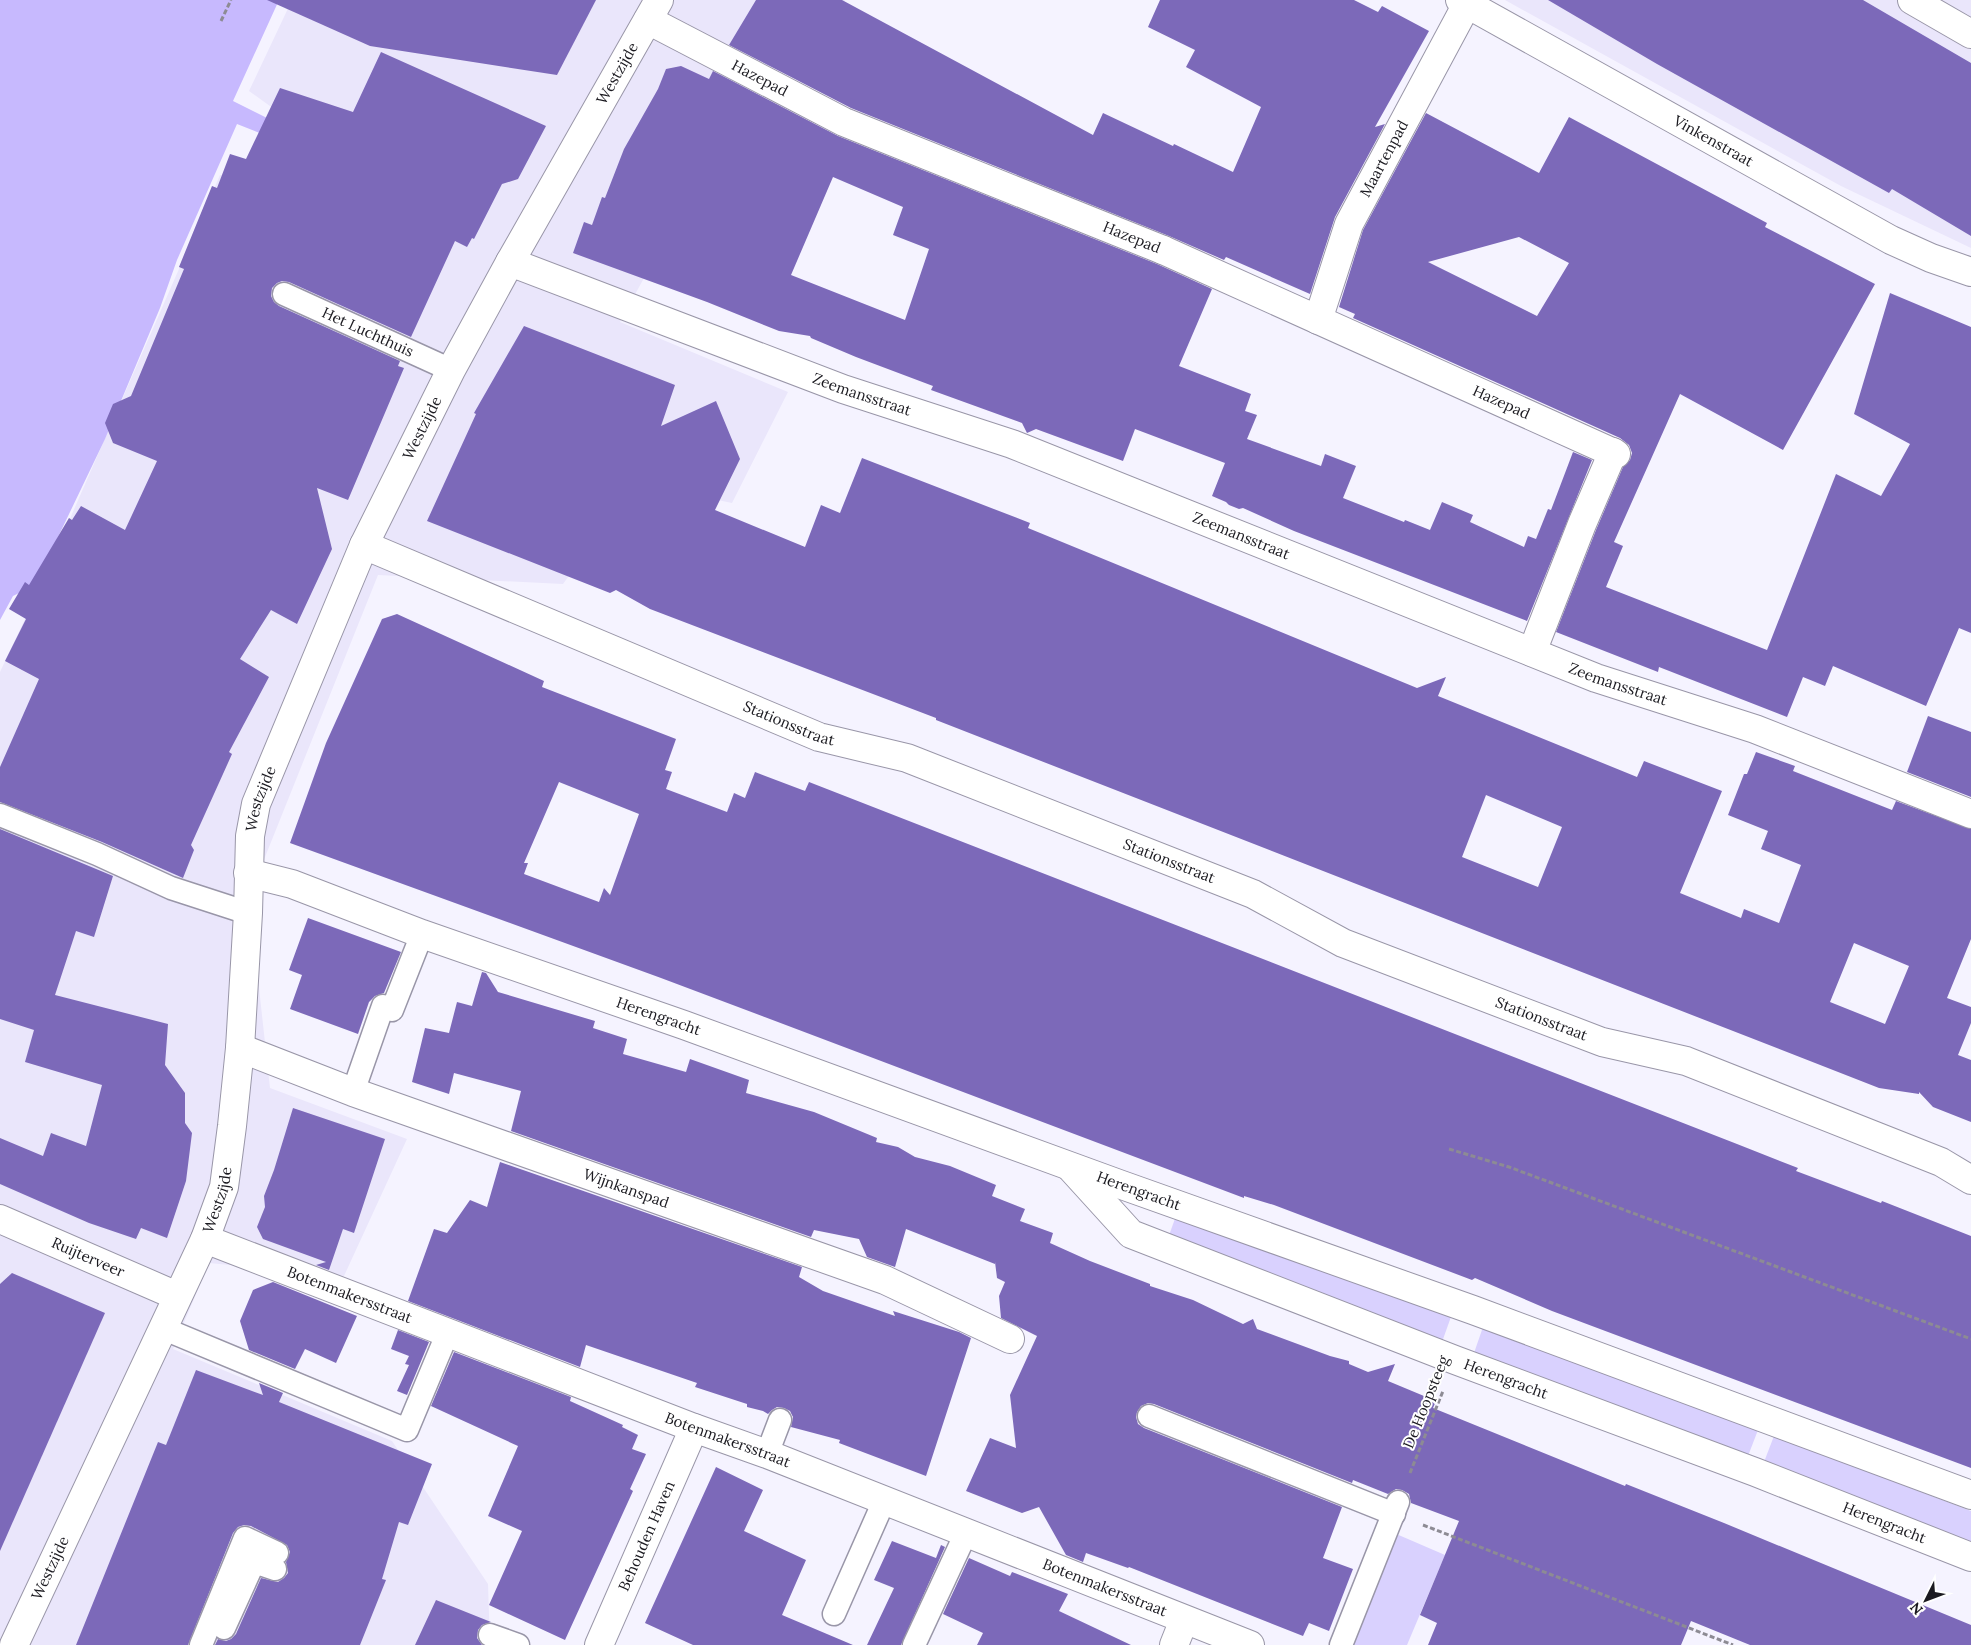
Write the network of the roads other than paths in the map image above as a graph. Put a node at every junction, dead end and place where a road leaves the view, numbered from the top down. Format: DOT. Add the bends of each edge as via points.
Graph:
graph roads {
  1 [pos="1912,0"];
  2 [pos="1463,2"];
  3 [pos="654,10"];
  4 [pos="1947,10"];
  5 [pos="1971,34"];
  6 [pos="510,262"];
  7 [pos="1971,272"];
  8 [pos="284,294"];
  9 [pos="1318,320"];
  10 [pos="451,370"];
  11 [pos="364,546"];
  12 [pos="1532,652"];
  13 [pos="1971,814"];
  14 [pos="0,815"];
  15 [pos="248,873"];
  16 [pos="248,913"];
  17 [pos="422,934"];
  18 [pos="240,1048"];
  19 [pos="353,1092"];
  20 [pos="1067,1164"];
  21 [pos="1971,1180"];
  22 [pos="0,1219"];
  23 [pos="205,1239"];
  24 [pos="177,1296"];
  25 [pos="162,1328"];
  26 [pos="448,1332"];
  27 [pos="1010,1339"];
  28 [pos="1149,1416"];
  29 [pos="780,1420"];
  30 [pos="694,1428"];
  31 [pos="767,1454"];
  32 [pos="1971,1495"];
  33 [pos="884,1501"];
  34 [pos="966,1532"];
  35 [pos="1971,1557"];
  36 [pos="834,1614"];
  37 [pos="1184,1620"];
  38 [pos="490,1635"];
  39 [pos="14,1645"];
  40 [pos="201,1645"];
  41 [pos="216,1645"];
  42 [pos="518,1645"];
  43 [pos="599,1645"];
  44 [pos="914,1645"];
  45 [pos="1174,1645"];
  46 [pos="1250,1645"];
  47 [pos="1341,1645"];
  1 -- 4 [label="street"];
  2 -- 7 [label="street, Vinkenstraat" via="1891,240"];
  2 -- 9 [label="street, Maartenpad" via="1349,224"];
  3 -- 6 [label="street, Westzijde"];
  3 -- 9 [label="street, Hazepad" via="844,122 1164,250"];
  4 -- 5 [label="street"];
  6 -- 10 [label="street, Westzijde"];
  6 -- 12 [label="street, Zeemansstraat" via="843,389 1012,444"];
  8 -- 10 [label="lane, Het Luchthuis"];
  9 -- 12 [label="street, Hazepad" via="1615,453 1582,524"];
  10 -- 11 [label="street, Westzijde"];
  11 -- 15 [label="street, Westzijde" via="256,804"];
  11 -- 21 [label="street, Stationsstraat" via="819,737 907,758 1254,894 1343,943 1602,1042 1686,1061 1941,1162"];
  12 -- 13 [label="street, Zeemansstraat" via="1596,678 1755,730"];
  14 -- 16 [label="lane" via="171,888"];
  15 -- 16 [label="street, Westzijde"];
  15 -- 17 [label="street, Herengracht" via="292,884"];
  16 -- 18 [label="street, Westzijde"];
  17 -- 19 [label="lane" via="392,1010 383,1006"];
  17 -- 20 [label="street, Herengracht"];
  18 -- 19 [label="street, Wijnkanspad"];
  18 -- 23 [label="street, Westzijde" via="224,1187"];
  19 -- 27 [label="street, Wijnkanspad" via="885,1280"];
  20 -- 32 [label="street, Herengracht"];
  20 -- 35 [label="street, Herengracht" via="1131,1234"];
  22 -- 24 [label="street, Ruijterveer"];
  23 -- 24 [label="street, Westzijde"];
  23 -- 26 [label="street, Botenmakersstraat"];
  24 -- 25 [label="street, Westzijde"];
  25 -- 26 [label="lane" via="407,1430"];
  25 -- 39 [label="street, Westzijde"];
  26 -- 30 [label="street, Botenmakersstraat"];
  28 -- 47 [label="lane" via="1396,1508"];
  29 -- 31 [label="lane"];
  30 -- 31 [label="street, Botenmakersstraat"];
  30 -- 43 [label="street, Behouden Haven"];
  31 -- 33 [label="street, Botenmakersstraat"];
  33 -- 34 [label="street, Botenmakersstraat"];
  33 -- 36 [label="lane"];
  34 -- 37 [label="street, Botenmakersstraat"];
  34 -- 44 [label="lane"];
  37 -- 45 [label="street"];
  37 -- 46 [label="street, Botenmakersstraat"];
  38 -- 42 [label="lane"];
  40 -- 41 [label="lane" via="245,1538 276,1561 254,1562"];
}
